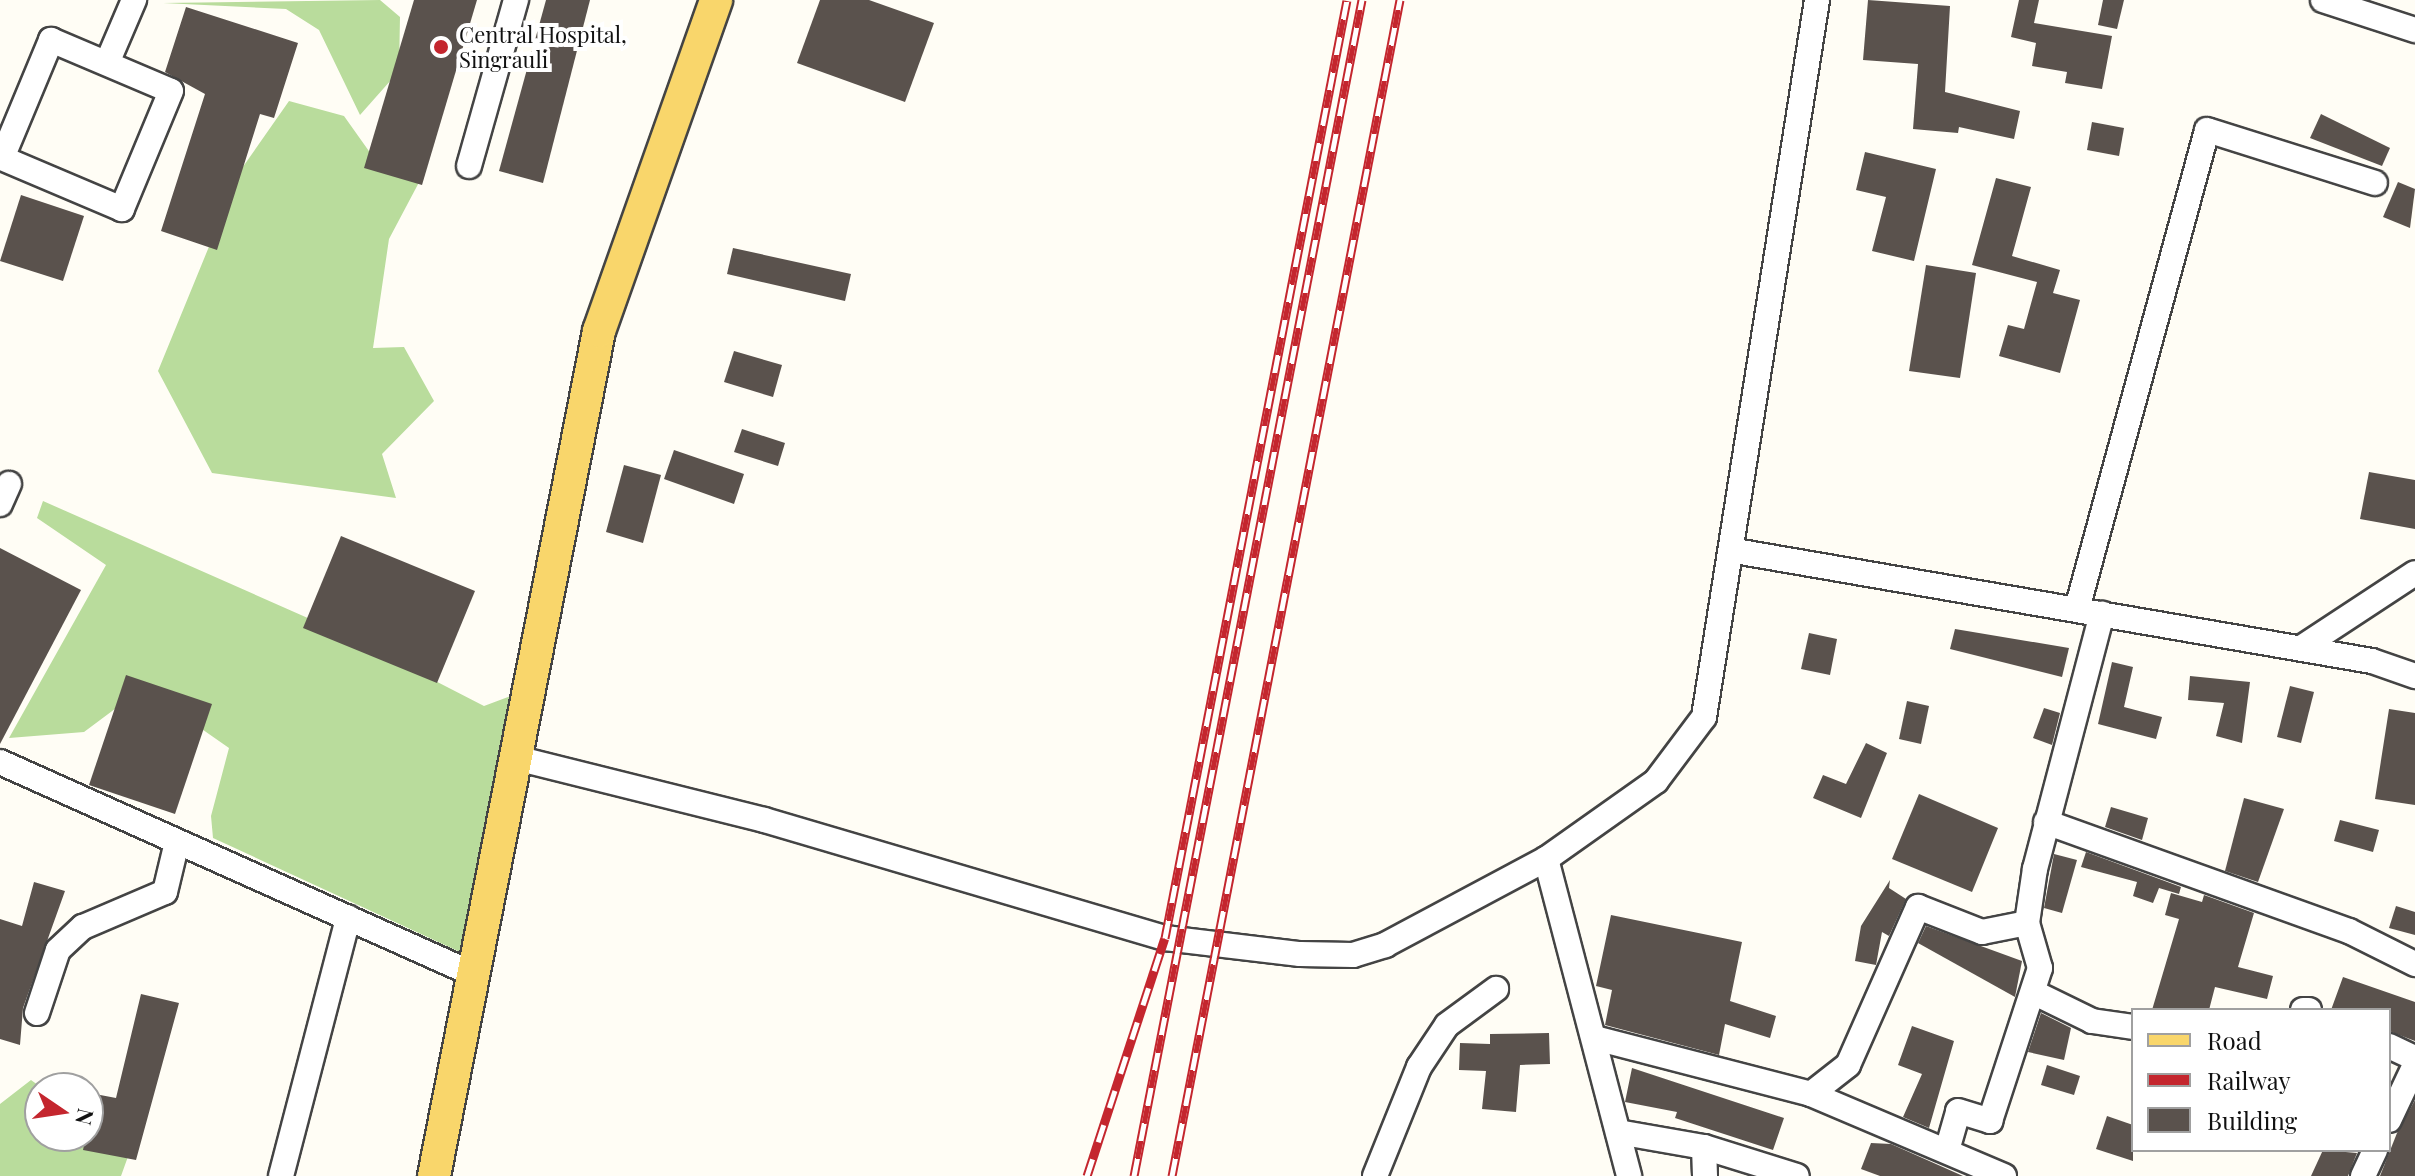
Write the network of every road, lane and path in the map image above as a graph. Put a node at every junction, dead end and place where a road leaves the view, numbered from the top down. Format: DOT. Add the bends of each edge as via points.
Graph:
graph roads {
  1 [pos="134,0"];
  2 [pos="516,0"];
  3 [pos="716,0"];
  4 [pos="1817,0"];
  5 [pos="2323,0"];
  6 [pos="2415,30"];
  7 [pos="107,63"];
  8 [pos="469,166"];
  9 [pos="2375,183"];
  10 [pos="1735,551"];
  11 [pos="2415,573"];
  12 [pos="2077,609"];
  13 [pos="2102,614"];
  14 [pos="2301,648"];
  15 [pos="2415,676"];
  16 [pos="516,758"];
  17 [pos="0,762"];
  18 [pos="2046,822"];
  19 [pos="177,842"];
  20 [pos="1546,859"];
  21 [pos="348,918"];
  22 [pos="2027,923"];
  23 [pos="2415,964"];
  24 [pos="473,974"];
  25 [pos="1496,989"];
  26 [pos="2041,996"];
  27 [pos="37,1013"];
  28 [pos="2131,1027"];
  29 [pos="1595,1038"];
  30 [pos="2391,1047"];
  31 [pos="2415,1058"];
  32 [pos="2415,1065"];
  33 [pos="1811,1094"];
  34 [pos="2391,1116"];
  35 [pos="1618,1132"];
  36 [pos="1704,1147"];
  37 [pos="1948,1147"];
  38 [pos="2374,1152"];
  39 [pos="281,1176"];
  40 [pos="434,1176"];
  41 [pos="1375,1176"];
  42 [pos="1629,1176"];
  43 [pos="1705,1176"];
  44 [pos="1797,1176"];
  45 [pos="2004,1176"];
  46 [pos="2363,1176"];
  1 -- 7 [label="street"];
  2 -- 8 [label="street"];
  3 -- 16 [label="main road" via="599,331"];
  4 -- 10 [label="street"];
  5 -- 6 [label="street"];
  7 -- 7 [label="street" via="171,91 122,209 2,158 51,40"];
  9 -- 12 [label="street" via="2207,130"];
  10 -- 12 [label="street"];
  10 -- 20 [label="street" via="1704,717 1656,781"];
  11 -- 14 [label="street"];
  12 -- 13 [label="street"];
  13 -- 14 [label="street"];
  13 -- 18 [label="street"];
  14 -- 15 [label="street"];
  16 -- 20 [label="street" via="764,820 1165,938 1300,954 1353,955 1385,945"];
  16 -- 24 [label="main road"];
  17 -- 19 [label="street"];
  18 -- 22 [label="street"];
  18 -- 23 [label="street" via="2349,931"];
  19 -- 21 [label="street"];
  19 -- 27 [label="street" via="165,892 83,927 58,950"];
  20 -- 29 [label="street"];
  21 -- 24 [label="street"];
  21 -- 39 [label="street"];
  22 -- 33 [label="street" via="1982,932 1918,907 1848,1065"];
  22 -- 37 [label="street" via="2040,968 1990,1121 1958,1111"];
  24 -- 40 [label="main road"];
  25 -- 41 [label="street" via="1447,1025 1419,1067"];
  26 -- 28 [label="street" via="2092,1021"];
  29 -- 33 [label="street"];
  29 -- 35 [label="street"];
  30 -- 31 [label="street"];
  32 -- 34 [label="street"];
  33 -- 37 [label="street"];
  35 -- 36 [label="street"];
  35 -- 42 [label="street"];
  36 -- 43 [label="street"];
  36 -- 44 [label="street"];
  37 -- 45 [label="street"];
  38 -- 46 [label="street"];
}
